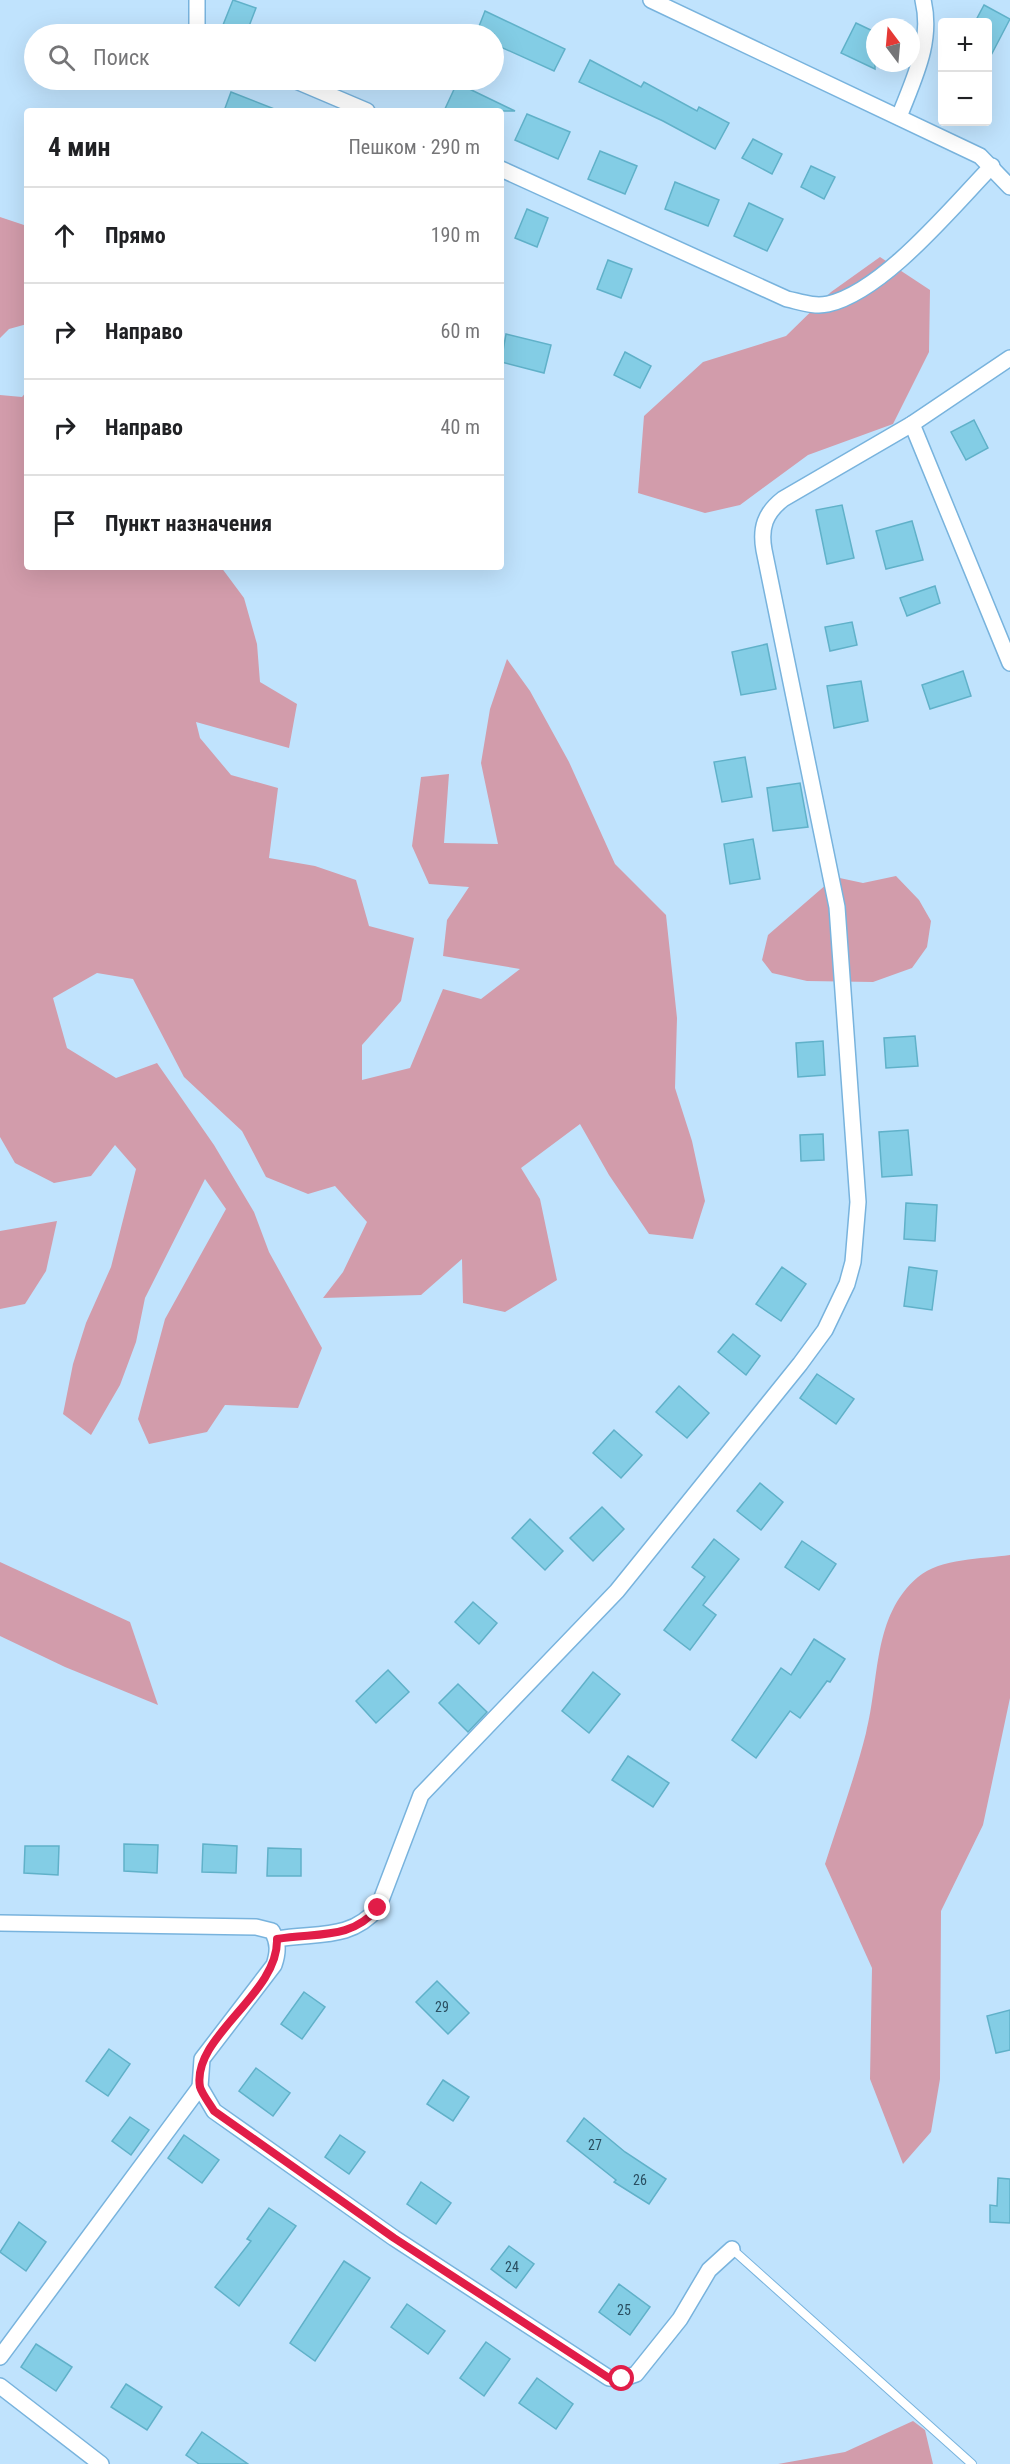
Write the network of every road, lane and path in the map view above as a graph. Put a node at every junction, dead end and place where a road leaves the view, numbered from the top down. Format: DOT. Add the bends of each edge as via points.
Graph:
graph roads {
  1 [pos="197,0"];
  2 [pos="651,0"];
  3 [pos="924,0"];
  4 [pos="196,24"];
  5 [pos="318,90"];
  6 [pos="360,108"];
  7 [pos="899,117"];
  8 [pos="992,166"];
  9 [pos="504,170"];
  10 [pos="1010,187"];
  11 [pos="1010,358"];
  12 [pos="912,424"];
  13 [pos="1010,663"];
  14 [pos="0,1923"];
  15 [pos="277,1939"];
  16 [pos="200,2087"];
  17 [pos="732,2249"];
  18 [pos="0,2357"];
  19 [pos="0,2386"];
  20 [pos="101,2464"];
  21 [pos="972,2464"];
  1 -- 4 [label="street"];
  2 -- 7 [label="street"];
  3 -- 7 [label="street" via="926,44"];
  5 -- 6 [label="street"];
  7 -- 8 [label="street" via="980,156"];
  8 -- 9 [label="street" via="883,273 841,300 810,305 787,299"];
  8 -- 10 [label="street"];
  11 -- 12 [label="street"];
  12 -- 13 [label="street"];
  12 -- 15 [label="street" via="783,499 769,513 762,528 837,907 858,1202 847,1284 825,1330 800,1364 617,1591 421,1795 378,1908 366,1922 336,1933"];
  14 -- 15 [label="street" via="256,1927 272,1931"];
  15 -- 16 [label="street" via="274,1965 202,2059"];
  16 -- 17 [label="street" via="214,2111 232,2125 394,2238 609,2378 636,2374 680,2319 709,2270"];
  16 -- 18 [label="street"];
  17 -- 21 [label="lane"];
  19 -- 20 [label="street"];
}
